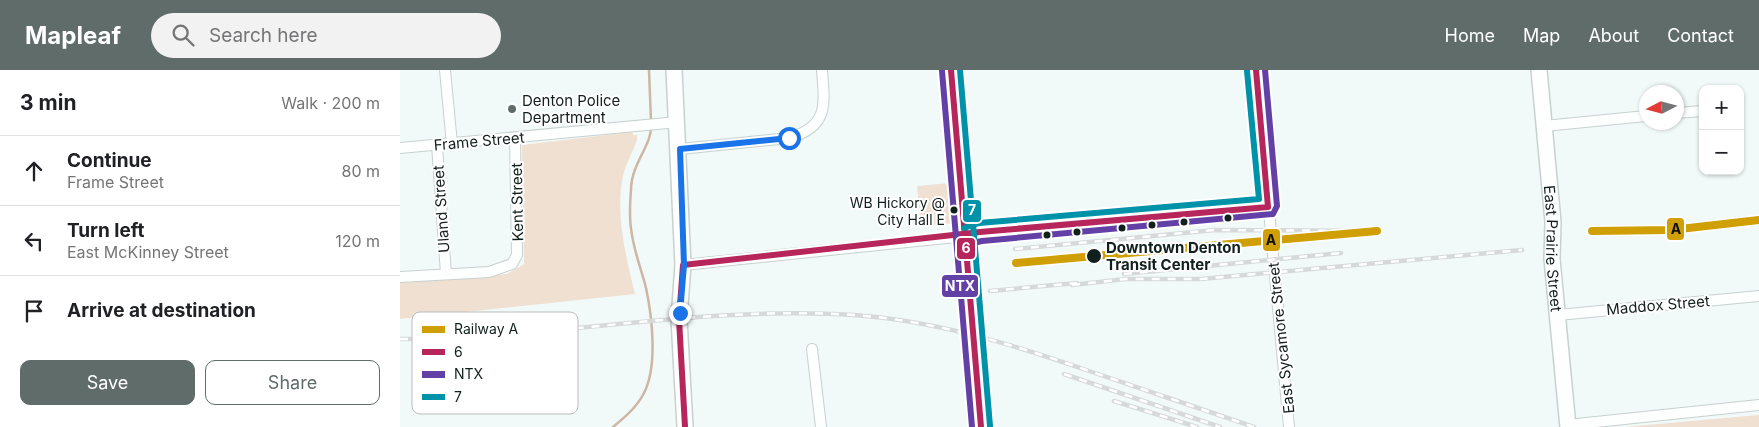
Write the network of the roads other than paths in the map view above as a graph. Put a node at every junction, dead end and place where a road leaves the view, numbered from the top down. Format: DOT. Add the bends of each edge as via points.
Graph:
graph roads {
  1 [pos="445,70"];
  2 [pos="674,70"];
  3 [pos="822,70"];
  4 [pos="951,70"];
  5 [pos="1256,70"];
  6 [pos="1539,70"];
  7 [pos="1699,111"];
  8 [pos="1684,112"];
  9 [pos="1639,117"];
  10 [pos="678,122"];
  11 [pos="1544,126"];
  12 [pos="515,139"];
  13 [pos="452,144"];
  14 [pos="437,145"];
  15 [pos="400,148"];
  16 [pos="680,149"];
  17 [pos="966,236"];
  18 [pos="684,265"];
  19 [pos="446,274"];
  20 [pos="400,277"];
  21 [pos="1759,296"];
  22 [pos="1558,315"];
  23 [pos="812,349"];
  24 [pos="1759,405"];
  25 [pos="1568,426"];
  26 [pos="685,427"];
  27 [pos="821,427"];
  28 [pos="981,427"];
  29 [pos="1290,427"];
  1 -- 13 [label="street, Uland Street"];
  2 -- 10 [label="main road"];
  3 -- 16 [label="street" via="823,109 816,126 802,134"];
  4 -- 17 [label="street"];
  5 -- 29 [label="street, East Sycamore Street"];
  6 -- 11 [label="main road, East Prairie Street"];
  7 -- 8 [label="street"];
  9 -- 11 [label="street"];
  10 -- 12 [label="street, Frame Street"];
  10 -- 16 [label="main road"];
  11 -- 22 [label="main road, East Prairie Street"];
  12 -- 13 [label="street, Frame Street"];
  12 -- 19 [label="street, Kent Street" via="518,254 512,264 489,272"];
  13 -- 14 [label="street, Frame Street"];
  14 -- 15 [label="street, Frame Street"];
  14 -- 19 [label="street, Uland Street"];
  16 -- 18 [label="main road"];
  17 -- 18 [label="street"];
  17 -- 28 [label="street"];
  18 -- 26 [label="main road" via="679,319"];
  19 -- 20 [label="street"];
  21 -- 22 [label="street, Maddox Street"];
  22 -- 25 [label="main road, East Prairie Street"];
  23 -- 27 [label="street"];
  24 -- 25 [label="street"];
}
